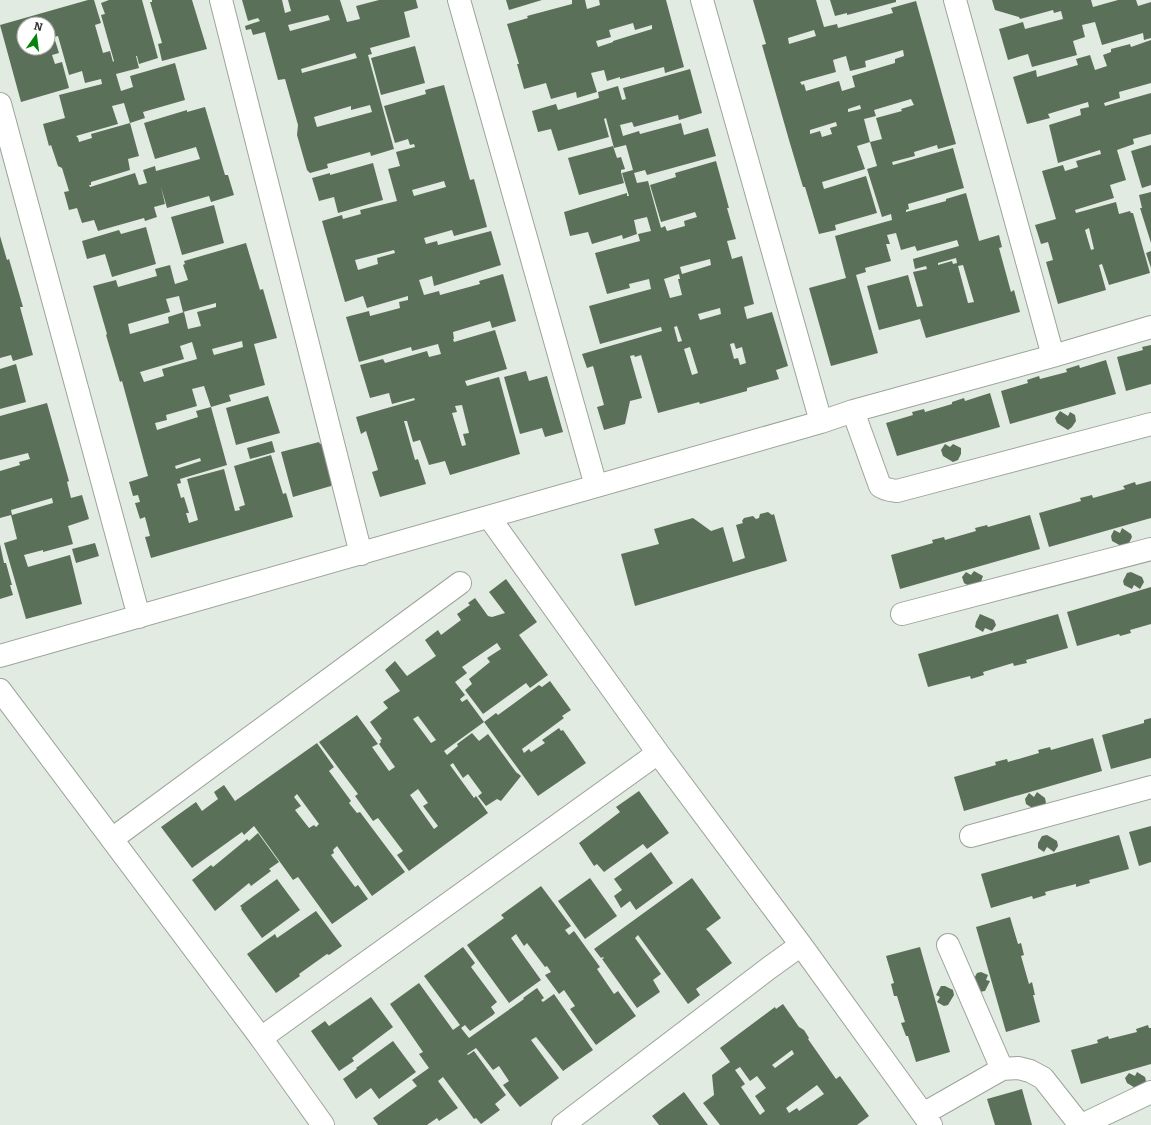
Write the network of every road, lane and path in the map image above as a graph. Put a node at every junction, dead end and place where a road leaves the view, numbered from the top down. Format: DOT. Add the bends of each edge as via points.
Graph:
graph roads {
  1 [pos="221,0"];
  2 [pos="459,0"];
  3 [pos="702,0"];
  4 [pos="955,0"];
  5 [pos="0,104"];
  6 [pos="1151,327"];
  7 [pos="1053,356"];
  8 [pos="853,411"];
  9 [pos="821,422"];
  10 [pos="1151,424"];
  11 [pos="596,486"];
  12 [pos="489,517"];
  13 [pos="1151,549"];
  14 [pos="361,554"];
  15 [pos="460,583"];
  16 [pos="902,614"];
  17 [pos="139,617"];
  18 [pos="0,656"];
  19 [pos="0,690"];
  20 [pos="658,753"];
  21 [pos="1151,787"];
  22 [pos="971,836"];
  23 [pos="112,839"];
  24 [pos="801,945"];
  25 [pos="948,945"];
  26 [pos="260,1038"];
  27 [pos="1002,1069"];
  28 [pos="1151,1092"];
  29 [pos="927,1120"];
  30 [pos="323,1125"];
  31 [pos="563,1125"];
  32 [pos="1081,1125"];
  1 -- 14 [label="street"];
  2 -- 11 [label="street"];
  3 -- 9 [label="street"];
  4 -- 7 [label="street"];
  5 -- 17 [label="street"];
  6 -- 7 [label="street"];
  7 -- 8 [label="street"];
  8 -- 9 [label="street"];
  8 -- 10 [label="street" via="880,486 897,491"];
  9 -- 11 [label="street"];
  11 -- 12 [label="street"];
  12 -- 14 [label="street"];
  12 -- 20 [label="street"];
  13 -- 16 [label="street"];
  14 -- 17 [label="street"];
  15 -- 23 [label="street"];
  17 -- 18 [label="street"];
  19 -- 23 [label="street"];
  20 -- 24 [label="street"];
  20 -- 26 [label="street"];
  21 -- 22 [label="street"];
  23 -- 26 [label="street"];
  24 -- 29 [label="street"];
  24 -- 31 [label="street"];
  25 -- 27 [label="street"];
  26 -- 30 [label="street"];
  27 -- 29 [label="street"];
  27 -- 32 [label="street" via="1018,1068 1043,1078"];
  28 -- 32 [label="street"];
}
